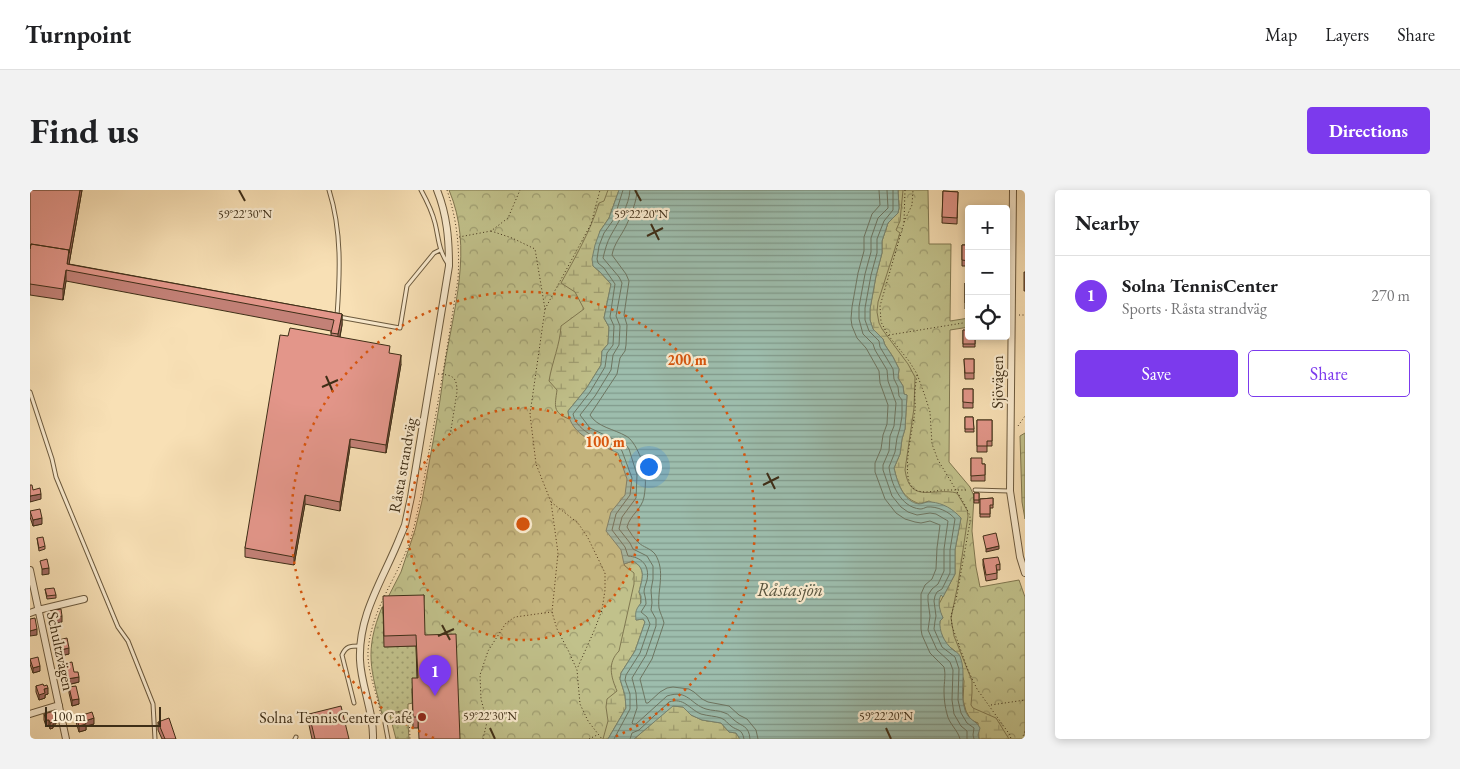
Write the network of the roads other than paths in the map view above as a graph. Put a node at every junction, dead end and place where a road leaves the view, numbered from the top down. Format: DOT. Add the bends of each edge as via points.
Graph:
graph roads {
  1 [pos="329,190"];
  2 [pos="421,190"];
  3 [pos="437,190"];
  4 [pos="1013,190"];
  5 [pos="440,250"];
  6 [pos="450,266"];
  7 [pos="332,316"];
  8 [pos="337,317"];
  9 [pos="30,392"];
  10 [pos="974,490"];
  11 [pos="1010,492"];
  12 [pos="30,570"];
  13 [pos="1025,573"];
  14 [pos="84,599"];
  15 [pos="38,610"];
  16 [pos="30,613"];
  17 [pos="360,646"];
  18 [pos="354,703"];
  19 [pos="59,706"];
  20 [pos="30,714"];
  21 [pos="385,723"];
  22 [pos="66,739"];
  23 [pos="155,739"];
  24 [pos="373,739"];
  25 [pos="388,739"];
  1 -- 8 [label="lane" via="339,242"];
  2 -- 5 [label="lane" via="435,224"];
  3 -- 6 [label="street, Råsta strandväg" via="447,222"];
  4 -- 11 [label="street, Sjövägen"];
  5 -- 6 [label="lane"];
  5 -- 8 [label="lane" via="407,286 400,328"];
  6 -- 17 [label="street, Råsta strandväg" via="405,525 368,608"];
  7 -- 8 [label="lane"];
  9 -- 23 [label="lane" via="56,477 153,704"];
  10 -- 11 [label="lane"];
  11 -- 13 [label="street, Sjövägen"];
  12 -- 15 [label="street, Schultzvägen"];
  14 -- 15 [label="street"];
  15 -- 16 [label="street"];
  15 -- 19 [label="street, Schultzvägen"];
  17 -- 18 [label="lane" via="350,646 342,655"];
  17 -- 24 [label="street, Råsta strandväg" via="361,673"];
  19 -- 20 [label="street"];
  19 -- 22 [label="street, Schultzvägen"];
  21 -- 25 [label="lane"];
}
